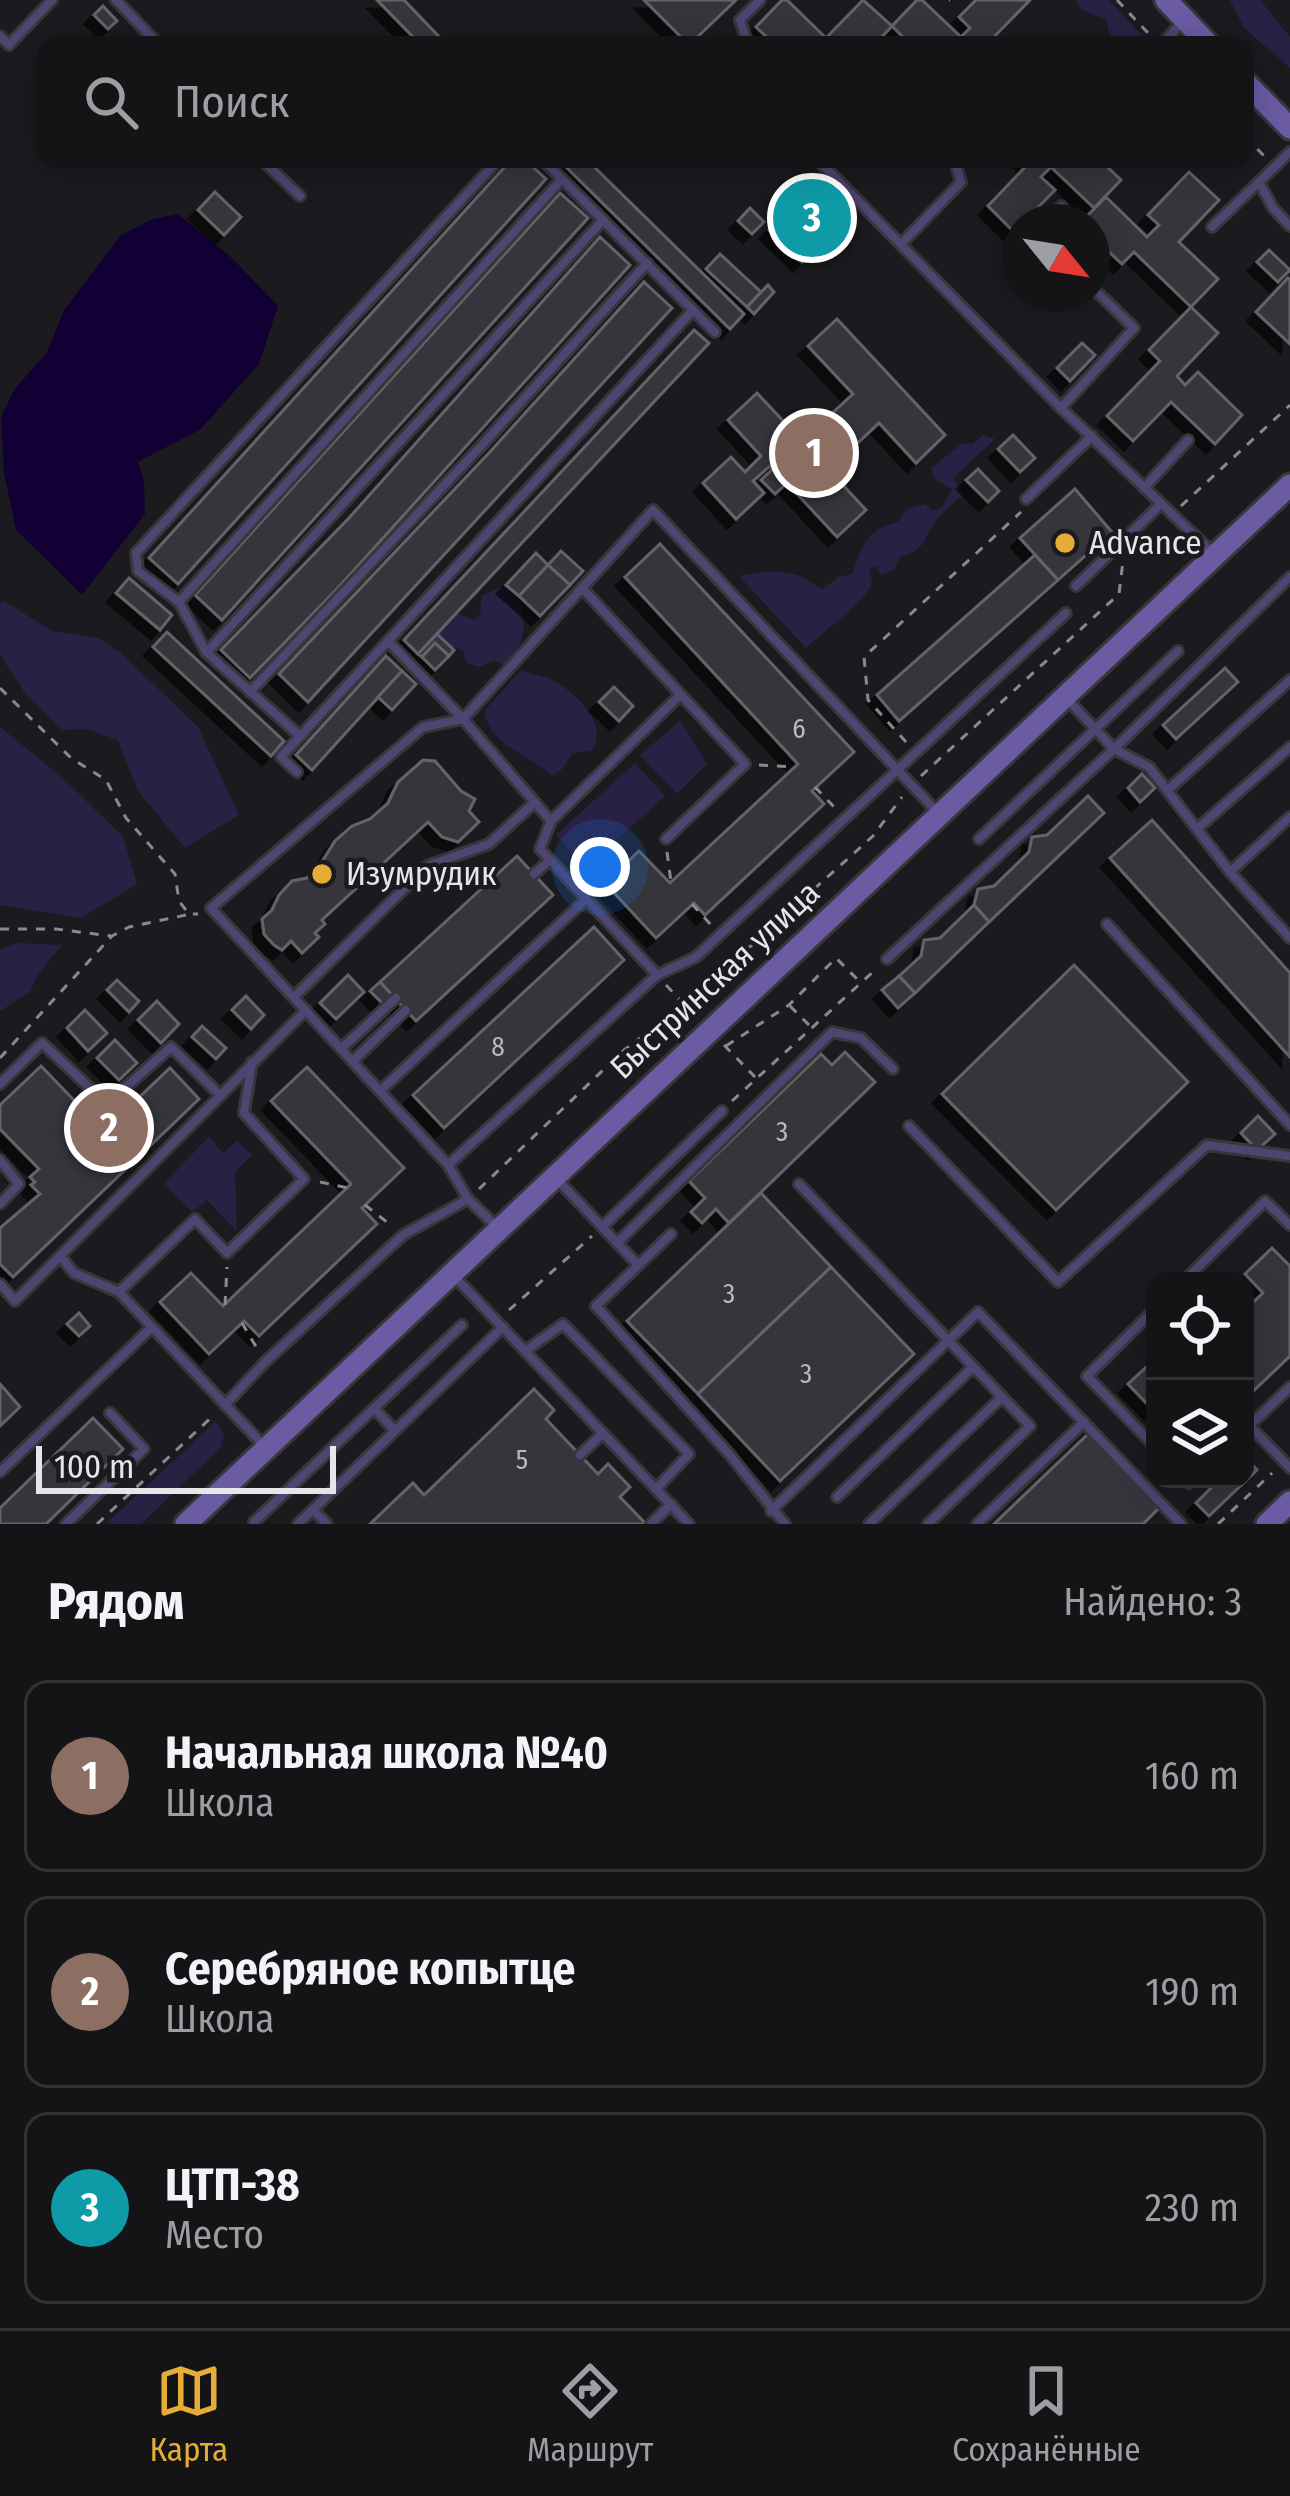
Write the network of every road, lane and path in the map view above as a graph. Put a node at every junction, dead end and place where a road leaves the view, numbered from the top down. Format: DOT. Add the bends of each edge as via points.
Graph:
graph roads {
  1 [pos="52,0"];
  2 [pos="116,0"];
  3 [pos="760,0"];
  4 [pos="1117,0"];
  5 [pos="1166,0"];
  6 [pos="1184,20"];
  7 [pos="0,36"];
  8 [pos="150,36"];
  9 [pos="745,36"];
  10 [pos="1151,36"];
  11 [pos="1169,36"];
  12 [pos="1200,36"];
  13 [pos="1254,91"];
  14 [pos="1290,128"];
  15 [pos="1290,152"];
  16 [pos="270,168"];
  17 [pos="491,168"];
  18 [pos="551,168"];
  19 [pos="826,168"];
  20 [pos="957,168"];
  21 [pos="562,179"];
  22 [pos="1259,182"];
  23 [pos="300,196"];
  24 [pos="603,220"];
  25 [pos="1290,226"];
  26 [pos="1212,227"];
  27 [pos="902,243"];
  28 [pos="647,263"];
  29 [pos="1110,304"];
  30 [pos="693,310"];
  31 [pos="715,332"];
  32 [pos="1061,408"];
  33 [pos="1092,436"];
  34 [pos="1188,440"];
  35 [pos="1144,488"];
  36 [pos="1287,494"];
  37 [pos="1026,499"];
  38 [pos="1160,505"];
  39 [pos="1214,554"];
  40 [pos="1124,560"];
  41 [pos="1290,577"];
  42 [pos="1076,586"];
  43 [pos="584,590"];
  44 [pos="179,602"];
  45 [pos="1066,613"];
  46 [pos="388,641"];
  47 [pos="1178,651"];
  48 [pos="206,652"];
  49 [pos="1290,680"];
  50 [pos="0,688"];
  51 [pos="250,692"];
  52 [pos="680,695"];
  53 [pos="1065,697"];
  54 [pos="464,718"];
  55 [pos="1095,729"];
  56 [pos="300,736"];
  57 [pos="1290,747"];
  58 [pos="1114,749"];
  59 [pos="915,752"];
  60 [pos="745,764"];
  61 [pos="794,767"];
  62 [pos="895,771"];
  63 [pos="297,772"];
  64 [pos="911,786"];
  65 [pos="815,788"];
  66 [pos="1169,789"];
  67 [pos="534,803"];
  68 [pos="940,815"];
  69 [pos="1290,817"];
  70 [pos="846,820"];
  71 [pos="551,821"];
  72 [pos="1198,828"];
  73 [pos="666,838"];
  74 [pos="980,839"];
  75 [pos="550,860"];
  76 [pos="1230,872"];
  77 [pos="535,874"];
  78 [pos="671,882"];
  79 [pos="585,900"];
  80 [pos="692,904"];
  81 [pos="211,908"];
  82 [pos="189,914"];
  83 [pos="1108,924"];
  84 [pos="0,929"];
  85 [pos="720,934"];
  86 [pos="112,936"];
  87 [pos="1290,938"];
  88 [pos="887,959"];
  89 [pos="657,974"];
  90 [pos="861,983"];
  91 [pos="295,996"];
  92 [pos="395,998"];
  93 [pos="789,1005"];
  94 [pos="306,1010"];
  95 [pos="406,1010"];
  96 [pos="812,1028"];
  97 [pos="725,1047"];
  98 [pos="341,1048"];
  99 [pos="0,1058"];
  100 [pos="252,1061"];
  101 [pos="352,1061"];
  102 [pos="893,1069"];
  103 [pos="0,1084"];
  104 [pos="380,1091"];
  105 [pos="219,1094"];
  106 [pos="722,1111"];
  107 [pos="1290,1125"];
  108 [pos="909,1126"];
  109 [pos="1290,1156"];
  110 [pos="0,1160"];
  111 [pos="448,1165"];
  112 [pos="554,1176"];
  113 [pos="304,1179"];
  114 [pos="799,1184"];
  115 [pos="348,1187"];
  116 [pos="468,1199"];
  117 [pos="0,1204"];
  118 [pos="365,1205"];
  119 [pos="1290,1225"];
  120 [pos="602,1227"];
  121 [pos="499,1229"];
  122 [pos="671,1234"];
  123 [pos="403,1235"];
  124 [pos="617,1243"];
  125 [pos="227,1253"];
  126 [pos="62,1257"];
  127 [pos="638,1265"];
  128 [pos="1193,1272"];
  129 [pos="451,1273"];
  130 [pos="0,1284"];
  131 [pos="118,1292"];
  132 [pos="225,1305"];
  133 [pos="1146,1318"];
  134 [pos="242,1323"];
  135 [pos="462,1325"];
  136 [pos="152,1327"];
  137 [pos="503,1328"];
  138 [pos="948,1340"];
  139 [pos="525,1351"];
  140 [pos="265,1362"];
  141 [pos="973,1366"];
  142 [pos="1290,1388"];
  143 [pos="1002,1396"];
  144 [pos="225,1405"];
  145 [pos="374,1408"];
  146 [pos="110,1414"];
  147 [pos="1254,1421"];
  148 [pos="1084,1422"];
  149 [pos="394,1430"];
  150 [pos="603,1432"];
  151 [pos="1254,1434"];
  152 [pos="1146,1438"];
  153 [pos="266,1448"];
  154 [pos="580,1455"];
  155 [pos="1287,1465"];
  156 [pos="0,1472"];
  157 [pos="656,1489"];
  158 [pos="837,1496"];
  159 [pos="1290,1502"];
  160 [pos="671,1504"];
  161 [pos="313,1510"];
  162 [pos="771,1510"];
  163 [pos="1170,1513"];
  164 [pos="254,1522"];
  165 [pos="66,1524"];
  166 [pos="97,1524"];
  167 [pos="186,1524"];
  168 [pos="298,1524"];
  169 [pos="327,1524"];
  170 [pos="650,1524"];
  171 [pos="689,1524"];
  172 [pos="784,1524"];
  173 [pos="869,1524"];
  174 [pos="928,1524"];
  175 [pos="977,1524"];
  176 [pos="1159,1524"];
  177 [pos="1181,1524"];
  178 [pos="1218,1524"];
  179 [pos="1267,1524"];
  1 -- 7 [label="lane" via="9,45"];
  2 -- 8 [label="lane"];
  3 -- 9 [label="lane" via="740,20"];
  4 -- 10 [label="path"];
  5 -- 6 [label="main road"];
  6 -- 11 [label="lane"];
  6 -- 12 [label="main road"];
  13 -- 14 [label="main road"];
  15 -- 22 [label="lane"];
  16 -- 23 [label="lane"];
  17 -- 44 [label="lane" via="136,553 139,571"];
  18 -- 21 [label="lane"];
  19 -- 27 [label="lane"];
  20 -- 27 [label="lane" via="961,182"];
  21 -- 24 [label="lane"];
  21 -- 44 [label="lane"];
  22 -- 25 [label="lane"];
  22 -- 26 [label="lane"];
  24 -- 28 [label="lane"];
  24 -- 48 [label="lane"];
  27 -- 32 [label="lane"];
  28 -- 30 [label="lane"];
  28 -- 51 [label="lane"];
  29 -- 32 [label="lane" via="1134,328"];
  30 -- 31 [label="lane"];
  30 -- 46 [label="lane"];
  32 -- 33 [label="lane"];
  33 -- 35 [label="lane"];
  33 -- 37 [label="lane"];
  34 -- 35 [label="lane"];
  35 -- 38 [label="lane"];
  36 -- 39 [label="main road, Быстринская улица"];
  37 -- 59 [label="path" via="1019,516 864,657 868,700"];
  38 -- 39 [label="lane"];
  38 -- 42 [label="lane"];
  39 -- 53 [label="main road, Быстринская улица"];
  40 -- 64 [label="path" via="1119,594"];
  41 -- 58 [label="lane"];
  43 -- 52 [label="lane"];
  43 -- 54 [label="lane"];
  43 -- 62 [label="lane" via="653,510"];
  44 -- 48 [label="lane"];
  45 -- 59 [label="lane"];
  46 -- 54 [label="lane"];
  46 -- 56 [label="lane"];
  47 -- 55 [label="lane"];
  48 -- 51 [label="lane"];
  49 -- 66 [label="lane"];
  50 -- 82 [label="path" via="71,758 106,780 126,818 175,874"];
  51 -- 56 [label="lane"];
  52 -- 60 [label="lane"];
  52 -- 71 [label="lane"];
  53 -- 55 [label="lane"];
  53 -- 68 [label="main road, Быстринская улица"];
  54 -- 67 [label="lane"];
  54 -- 81 [label="lane" via="422,727"];
  55 -- 58 [label="lane"];
  55 -- 74 [label="lane"];
  56 -- 63 [label="lane" via="281,757"];
  57 -- 72 [label="lane"];
  58 -- 66 [label="lane" via="1149,767"];
  58 -- 88 [label="lane"];
  59 -- 62 [label="lane"];
  60 -- 61 [label="path"];
  60 -- 73 [label="lane"];
  62 -- 64 [label="lane"];
  62 -- 70 [label="lane"];
  64 -- 68 [label="lane"];
  64 -- 116 [label="path" via="873,836 624,1050"];
  65 -- 70 [label="path"];
  66 -- 72 [label="lane"];
  67 -- 71 [label="lane"];
  67 -- 91 [label="lane" via="489,844 427,866"];
  68 -- 112 [label="main road, Быстринская улица"];
  69 -- 76 [label="lane"];
  70 -- 85 [label="lane"];
  71 -- 75 [label="lane" via="540,849"];
  72 -- 76 [label="lane"];
  73 -- 78 [label="path"];
  75 -- 77 [label="lane"];
  75 -- 79 [label="lane"];
  76 -- 87 [label="lane"];
  79 -- 89 [label="lane"];
  79 -- 104 [label="lane"];
  80 -- 85 [label="path"];
  81 -- 82 [label="path"];
  81 -- 91 [label="lane"];
  82 -- 86 [label="path"];
  83 -- 107 [label="lane"];
  84 -- 86 [label="path"];
  85 -- 89 [label="lane" via="697,957"];
  86 -- 99 [label="path"];
  88 -- 90 [label="path"];
  89 -- 111 [label="lane"];
  90 -- 93 [label="path" via="836,958"];
  90 -- 96 [label="path"];
  91 -- 94 [label="lane"];
  92 -- 98 [label="lane"];
  93 -- 96 [label="path"];
  93 -- 97 [label="path"];
  94 -- 98 [label="lane"];
  94 -- 100 [label="lane"];
  95 -- 101 [label="lane"];
  96 -- 106 [label="path"];
  98 -- 101 [label="lane"];
  100 -- 105 [label="lane"];
  100 -- 113 [label="lane" via="244,1113"];
  101 -- 104 [label="lane"];
  102 -- 124 [label="lane" via="861,1039 832,1031"];
  103 -- 105 [label="lane" via="41,1043 106,1104 171,1047"];
  104 -- 111 [label="lane"];
  105 -- 126 [label="lane"];
  106 -- 120 [label="lane"];
  108 -- 109 [label="lane" via="1058,1282 1207,1145"];
  110 -- 117 [label="lane" via="19,1184"];
  111 -- 116 [label="lane"];
  112 -- 120 [label="lane"];
  112 -- 121 [label="main road, Быстринская улица"];
  113 -- 115 [label="path"];
  113 -- 125 [label="lane"];
  114 -- 138 [label="lane"];
  116 -- 121 [label="lane"];
  116 -- 123 [label="lane"];
  118 -- 123 [label="path"];
  119 -- 128 [label="lane" via="1265,1201"];
  120 -- 124 [label="lane"];
  121 -- 129 [label="main road, Быстринская улица"];
  122 -- 127 [label="lane"];
  123 -- 140 [label="lane"];
  124 -- 127 [label="lane"];
  125 -- 131 [label="lane" via="194,1219"];
  125 -- 132 [label="path"];
  126 -- 130 [label="lane" via="15,1300"];
  126 -- 131 [label="lane" via="74,1273"];
  127 -- 162 [label="lane" via="596,1306"];
  129 -- 137 [label="lane"];
  129 -- 153 [label="main road, Быстринская улица"];
  131 -- 136 [label="lane"];
  133 -- 152 [label="lane" via="1087,1376"];
  134 -- 140 [label="path"];
  135 -- 145 [label="lane"];
  136 -- 144 [label="lane"];
  136 -- 156 [label="lane"];
  137 -- 139 [label="lane"];
  137 -- 149 [label="lane"];
  138 -- 141 [label="lane"];
  138 -- 148 [label="lane" via="978,1312"];
  138 -- 162 [label="lane"];
  139 -- 150 [label="lane"];
  139 -- 157 [label="lane" via="563,1324 689,1454"];
  140 -- 144 [label="lane"];
  141 -- 143 [label="lane"];
  141 -- 158 [label="lane"];
  142 -- 147 [label="lane"];
  143 -- 173 [label="lane"];
  143 -- 174 [label="lane" via="1030,1426"];
  144 -- 153 [label="lane"];
  144 -- 166 [label="path"];
  145 -- 149 [label="lane"];
  145 -- 164 [label="lane"];
  146 -- 165 [label="lane" via="144,1449"];
  148 -- 163 [label="lane"];
  148 -- 175 [label="lane"];
  149 -- 161 [label="lane"];
  150 -- 154 [label="lane"];
  150 -- 157 [label="lane"];
  151 -- 155 [label="lane"];
  153 -- 167 [label="main road, Быстринская улица"];
  155 -- 178 [label="path"];
  157 -- 160 [label="lane"];
  159 -- 179 [label="main road"];
  160 -- 170 [label="lane"];
  160 -- 171 [label="lane"];
  161 -- 168 [label="lane"];
  161 -- 169 [label="lane"];
  162 -- 172 [label="lane"];
  163 -- 176 [label="lane"];
  163 -- 177 [label="lane"];
}
